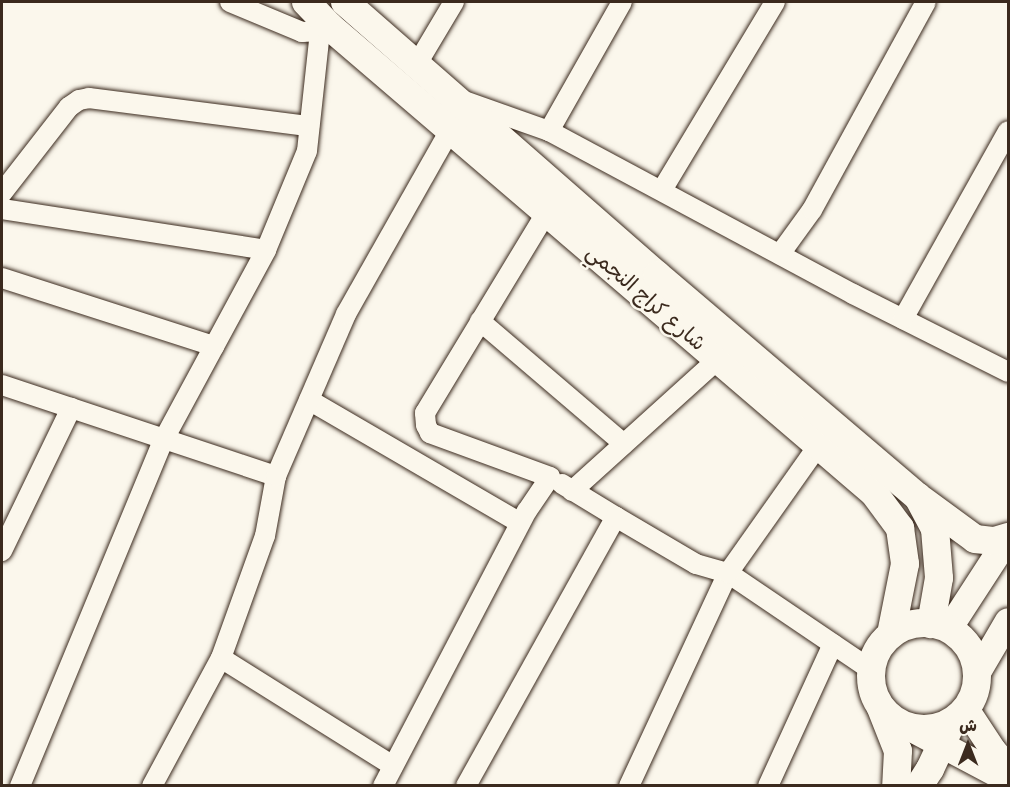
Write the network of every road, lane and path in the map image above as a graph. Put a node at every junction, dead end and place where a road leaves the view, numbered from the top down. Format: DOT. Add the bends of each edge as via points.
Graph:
graph roads {
  1 [pos="231,2"];
  2 [pos="306,2"];
  3 [pos="454,2"];
  4 [pos="622,2"];
  5 [pos="775,2"];
  6 [pos="926,2"];
  7 [pos="355,6"];
  8 [pos="325,28"];
  9 [pos="417,64"];
  10 [pos="452,96"];
  11 [pos="309,126"];
  12 [pos="450,130"];
  13 [pos="549,131"];
  14 [pos="1008,131"];
  15 [pos="662,190"];
  16 [pos="2,193"];
  17 [pos="2,208"];
  18 [pos="546,213"];
  19 [pos="266,250"];
  20 [pos="780,254"];
  21 [pos="2,278"];
  22 [pos="903,319"];
  23 [pos="480,321"];
  24 [pos="214,346"];
  25 [pos="717,360"];
  26 [pos="1008,372"];
  27 [pos="2,385"];
  28 [pos="309,400"];
  29 [pos="71,408"];
  30 [pos="164,439"];
  31 [pos="624,444"];
  32 [pos="818,446"];
  33 [pos="276,476"];
  34 [pos="550,477"];
  35 [pos="572,490"];
  36 [pos="918,497"];
  37 [pos="616,517"];
  38 [pos="520,523"];
  39 [pos="1008,538"];
  40 [pos="2,551"];
  41 [pos="728,573"];
  42 [pos="1008,621"];
  43 [pos="940,626"];
  44 [pos="891,634"];
  45 [pos="833,644"];
  46 [pos="221,658"];
  47 [pos="871,670"];
  48 [pos="977,674"];
  49 [pos="881,708"];
  50 [pos="954,726"];
  51 [pos="393,766"];
  52 [pos="1008,767"];
  53 [pos="1008,780"];
  54 [pos="20,786"];
  55 [pos="152,786"];
  56 [pos="383,786"];
  57 [pos="466,786"];
  58 [pos="628,786"];
  59 [pos="768,786"];
  60 [pos="897,786"];
  61 [pos="919,786"];
  1 -- 8 [label="street" via="302,32"];
  2 -- 8 [label="main road, شارع كراج النجمي"];
  3 -- 9 [label="street"];
  4 -- 13 [label="street"];
  5 -- 15 [label="street"];
  6 -- 20 [label="street" via="812,210"];
  7 -- 8 [label="street"];
  7 -- 9 [label="main road"];
  8 -- 11 [label="street"];
  8 -- 12 [label="main road, شارع كراج النجمي"];
  9 -- 10 [label="main road"];
  10 -- 13 [label="street"];
  10 -- 36 [label="main road"];
  11 -- 16 [label="street" via="89,98 79,100 69,107"];
  11 -- 19 [label="street" via="307,151"];
  12 -- 18 [label="main road, شارع كراج النجمي"];
  12 -- 28 [label="street" via="346,314"];
  13 -- 15 [label="street"];
  14 -- 22 [label="street"];
  15 -- 20 [label="street"];
  17 -- 19 [label="street"];
  18 -- 23 [label="street"];
  18 -- 25 [label="main road, شارع كراج النجمي"];
  19 -- 24 [label="street"];
  20 -- 22 [label="street"];
  21 -- 24 [label="street"];
  22 -- 26 [label="street"];
  23 -- 31 [label="street"];
  23 -- 34 [label="street" via="425,413 426,425 430,433"];
  24 -- 30 [label="street"];
  25 -- 31 [label="street"];
  25 -- 32 [label="main road, شارع كراج النجمي"];
  27 -- 29 [label="street"];
  28 -- 33 [label="street"];
  28 -- 38 [label="street"];
  29 -- 30 [label="street"];
  29 -- 40 [label="street"];
  30 -- 33 [label="street"];
  30 -- 54 [label="street"];
  31 -- 35 [label="street"];
  32 -- 41 [label="street"];
  32 -- 44 [label="main road, شارع كراج النجمي" via="874,493 900,528 905,564"];
  33 -- 46 [label="street" via="266,537"];
  34 -- 35 [label="street"];
  34 -- 38 [label="street"];
  35 -- 37 [label="street"];
  36 -- 39 [label="main road" via="975,539"];
  36 -- 43 [label="main road" via="935,529"];
  37 -- 41 [label="street" via="696,564"];
  37 -- 57 [label="street"];
  38 -- 51 [label="street"];
  39 -- 43 [label="street"];
  41 -- 45 [label="street"];
  41 -- 58 [label="street"];
  42 -- 48 [label="street"];
  43 -- 44 [label="main road" via="910,625"];
  43 -- 48 [label="main road" via="960,636 969,648"];
  44 -- 47 [label="main road" via="878,650"];
  45 -- 47 [label="street"];
  45 -- 59 [label="street"];
  46 -- 51 [label="street"];
  46 -- 55 [label="street"];
  47 -- 49 [label="main road" via="872,690"];
  48 -- 50 [label="main road" via="975,693"];
  49 -- 50 [label="main road" via="910,728"];
  49 -- 60 [label="main road" via="898,751"];
  50 -- 52 [label="street" via="993,750"];
  50 -- 53 [label="street"];
  50 -- 61 [label="main road"];
  51 -- 56 [label="street"];
}
